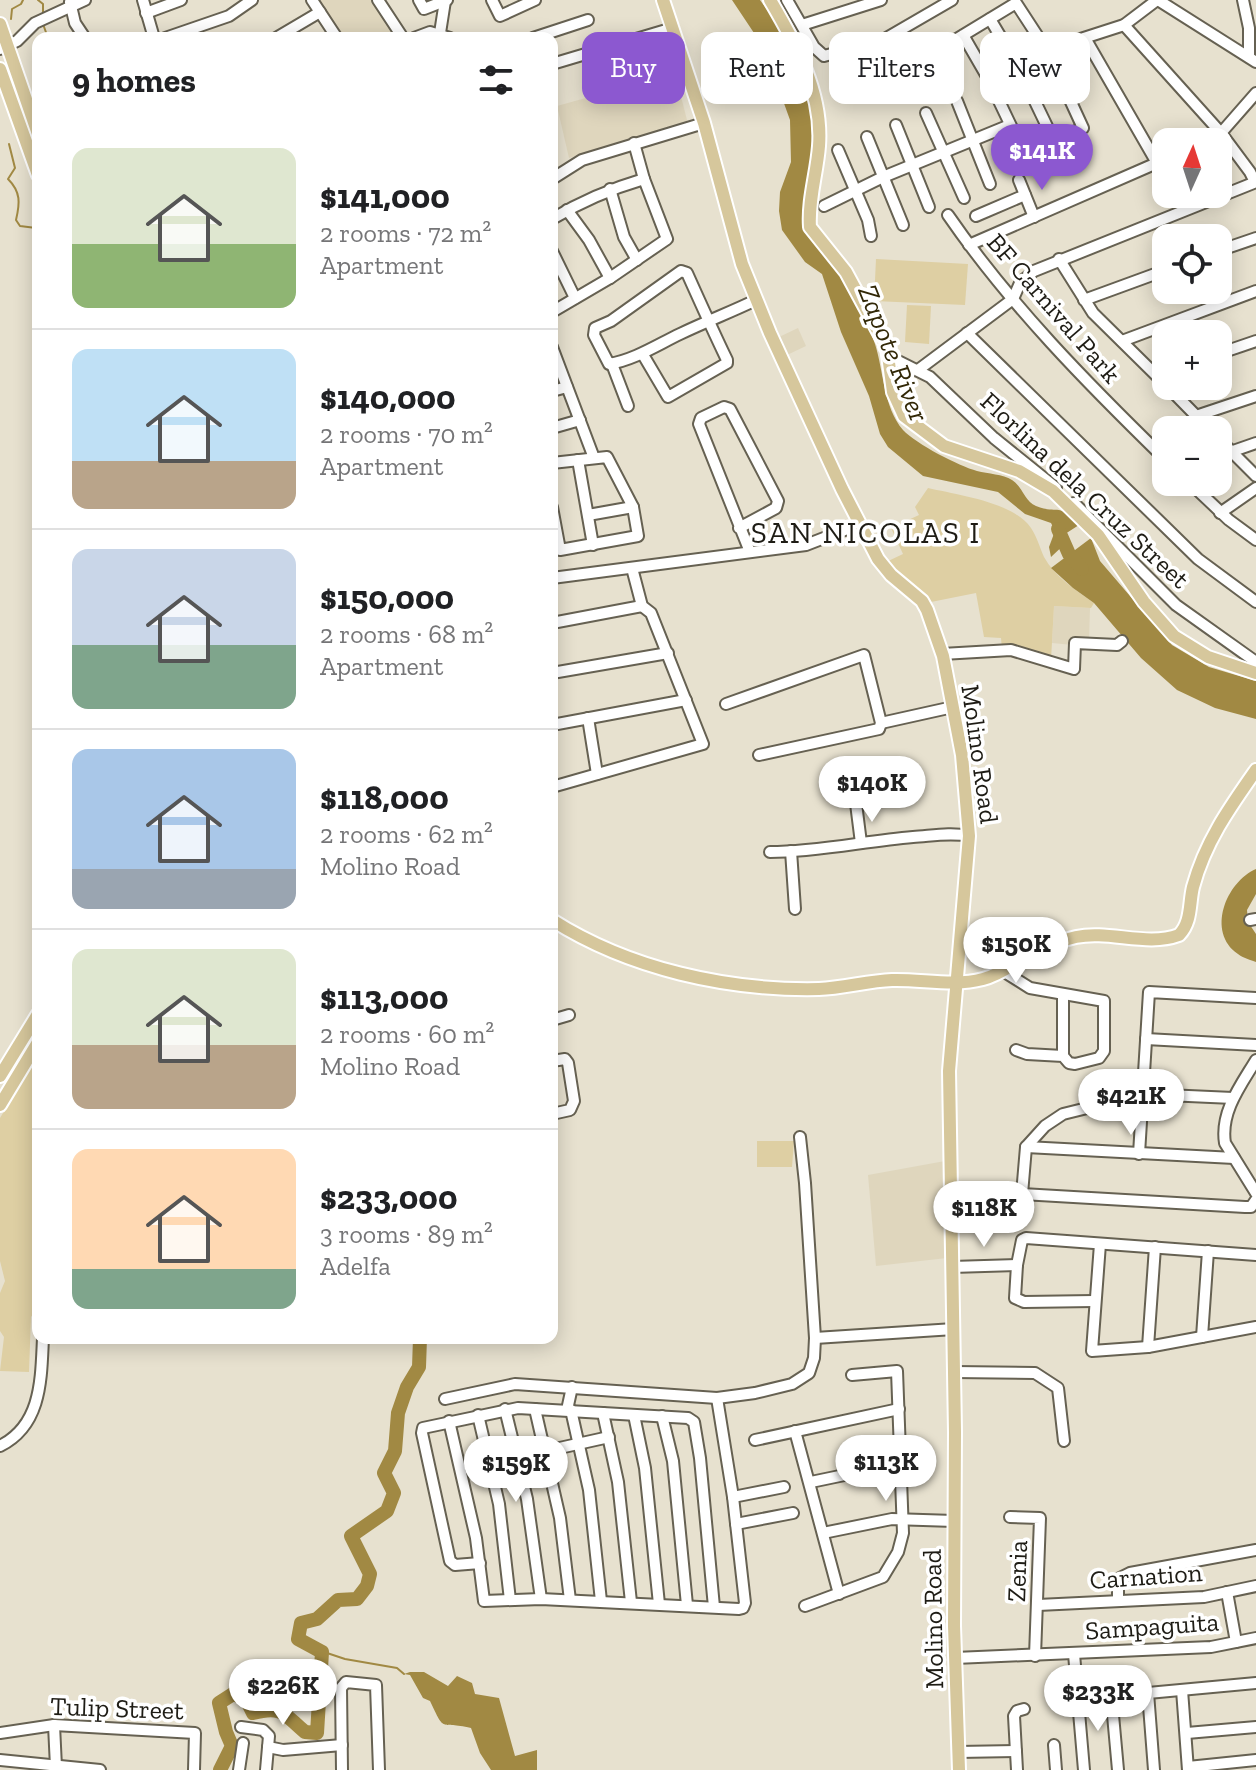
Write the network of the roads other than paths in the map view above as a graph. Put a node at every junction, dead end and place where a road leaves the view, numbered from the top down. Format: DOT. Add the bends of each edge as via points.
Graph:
graph roads {
  1 [pos="85,0"];
  2 [pos="143,0"];
  3 [pos="181,0"];
  4 [pos="252,0"];
  5 [pos="312,0"];
  6 [pos="378,0"];
  7 [pos="419,0"];
  8 [pos="446,0"];
  9 [pos="492,0"];
  10 [pos="535,0"];
  11 [pos="663,0"];
  12 [pos="770,0"];
  13 [pos="787,0"];
  14 [pos="881,0"];
  15 [pos="952,0"];
  16 [pos="1158,0"];
  17 [pos="1243,0"];
  18 [pos="70,3"];
  19 [pos="320,12"];
  20 [pos="146,13"];
  21 [pos="990,19"];
  22 [pos="588,20"];
  23 [pos="0,24"];
  24 [pos="802,25"];
  25 [pos="1124,25"];
  26 [pos="673,28"];
  27 [pos="788,30"];
  28 [pos="81,32"];
  29 [pos="152,32"];
  30 [pos="182,32"];
  31 [pos="295,32"];
  32 [pos="333,32"];
  33 [pos="399,32"];
  34 [pos="445,32"];
  35 [pos="551,32"];
  36 [pos="998,32"];
  37 [pos="1035,32"];
  38 [pos="964,34"];
  39 [pos="1090,36"];
  40 [pos="964,37"];
  41 [pos="1090,46"];
  42 [pos="4,48"];
  43 [pos="1252,60"];
  44 [pos="558,62"];
  45 [pos="980,64"];
  46 [pos="0,69"];
  47 [pos="1256,93"];
  48 [pos="958,104"];
  49 [pos="1000,104"];
  50 [pos="1036,104"];
  51 [pos="1072,104"];
  52 [pos="926,113"];
  53 [pos="32,119"];
  54 [pos="704,123"];
  55 [pos="896,125"];
  56 [pos="1010,125"];
  57 [pos="1217,128"];
  58 [pos="1225,128"];
  59 [pos="867,137"];
  60 [pos="972,140"];
  61 [pos="1054,141"];
  62 [pos="634,143"];
  63 [pos="1152,146"];
  64 [pos="1232,148"];
  65 [pos="838,150"];
  66 [pos="944,152"];
  67 [pos="32,158"];
  68 [pos="912,165"];
  69 [pos="1152,165"];
  70 [pos="558,175"];
  71 [pos="883,177"];
  72 [pos="644,179"];
  73 [pos="1019,180"];
  74 [pos="1255,182"];
  75 [pos="990,184"];
  76 [pos="610,189"];
  77 [pos="856,192"];
  78 [pos="1025,195"];
  79 [pos="964,198"];
  80 [pos="824,206"];
  81 [pos="929,207"];
  82 [pos="567,210"];
  83 [pos="558,215"];
  84 [pos="948,215"];
  85 [pos="976,216"];
  86 [pos="1034,217"];
  87 [pos="903,225"];
  88 [pos="871,236"];
  89 [pos="1256,238"];
  90 [pos="969,245"];
  91 [pos="1232,246"];
  92 [pos="1059,259"];
  93 [pos="637,260"];
  94 [pos="558,263"];
  95 [pos="1152,275"];
  96 [pos="610,278"];
  97 [pos="1256,291"];
  98 [pos="575,298"];
  99 [pos="1013,299"];
  100 [pos="756,300"];
  101 [pos="1084,300"];
  102 [pos="558,308"];
  103 [pos="709,321"];
  104 [pos="967,333"];
  105 [pos="1122,341"];
  106 [pos="1256,341"];
  107 [pos="887,348"];
  108 [pos="1232,349"];
  109 [pos="642,353"];
  110 [pos="558,364"];
  111 [pos="612,364"];
  112 [pos="1152,366"];
  113 [pos="918,370"];
  114 [pos="567,387"];
  115 [pos="558,389"];
  116 [pos="1256,396"];
  117 [pos="1180,400"];
  118 [pos="628,406"];
  119 [pos="1196,416"];
  120 [pos="580,420"];
  121 [pos="558,426"];
  122 [pos="1256,443"];
  123 [pos="1152,446"];
  124 [pos="1233,451"];
  125 [pos="594,458"];
  126 [pos="578,460"];
  127 [pos="558,462"];
  128 [pos="1256,476"];
  129 [pos="1256,488"];
  130 [pos="1203,496"];
  131 [pos="633,507"];
  132 [pos="1220,513"];
  133 [pos="588,515"];
  134 [pos="860,524"];
  135 [pos="739,528"];
  136 [pos="558,539"];
  137 [pos="1256,540"];
  138 [pos="593,545"];
  139 [pos="750,552"];
  140 [pos="632,568"];
  141 [pos="558,577"];
  142 [pos="1256,602"];
  143 [pos="642,606"];
  144 [pos="558,622"];
  145 [pos="1122,641"];
  146 [pos="668,653"];
  147 [pos="942,654"];
  148 [pos="1256,662"];
  149 [pos="558,672"];
  150 [pos="1256,673"];
  151 [pos="686,700"];
  152 [pos="726,704"];
  153 [pos="953,707"];
  154 [pos="588,718"];
  155 [pos="881,723"];
  156 [pos="558,724"];
  157 [pos="759,755"];
  158 [pos="851,764"];
  159 [pos="1256,770"];
  160 [pos="597,774"];
  161 [pos="558,785"];
  162 [pos="969,836"];
  163 [pos="861,843"];
  164 [pos="791,851"];
  165 [pos="770,852"];
  166 [pos="795,909"];
  167 [pos="558,923"];
  168 [pos="1003,971"];
  169 [pos="956,982"];
  170 [pos="1063,995"];
  171 [pos="1255,998"];
  172 [pos="569,1015"];
  173 [pos="558,1018"];
  174 [pos="32,1024"];
  175 [pos="1146,1039"];
  176 [pos="1256,1045"];
  177 [pos="1016,1050"];
  178 [pos="32,1052"];
  179 [pos="1063,1056"];
  180 [pos="558,1060"];
  181 [pos="1256,1060"];
  182 [pos="0,1076"];
  183 [pos="1144,1094"];
  184 [pos="1233,1098"];
  185 [pos="0,1105"];
  186 [pos="558,1113"];
  187 [pos="800,1137"];
  188 [pos="1026,1147"];
  189 [pos="1139,1154"];
  190 [pos="1234,1158"];
  191 [pos="1256,1193"];
  192 [pos="1022,1194"];
  193 [pos="1256,1200"];
  194 [pos="950,1205"];
  195 [pos="1100,1244"];
  196 [pos="1155,1247"];
  197 [pos="1208,1251"];
  198 [pos="1256,1255"];
  199 [pos="1017,1265"];
  200 [pos="952,1267"];
  201 [pos="1094,1301"];
  202 [pos="1256,1327"];
  203 [pos="954,1329"];
  204 [pos="1202,1337"];
  205 [pos="815,1338"];
  206 [pos="43,1344"];
  207 [pos="1148,1347"];
  208 [pos="954,1372"];
  209 [pos="852,1375"];
  210 [pos="572,1390"];
  211 [pos="717,1398"];
  212 [pos="445,1399"];
  213 [pos="505,1409"];
  214 [pos="535,1409"];
  215 [pos="899,1409"];
  216 [pos="571,1411"];
  217 [pos="603,1413"];
  218 [pos="478,1415"];
  219 [pos="634,1415"];
  220 [pos="662,1416"];
  221 [pos="449,1421"];
  222 [pos="795,1431"];
  223 [pos="609,1437"];
  224 [pos="755,1440"];
  225 [pos="1064,1441"];
  226 [pos="579,1443"];
  227 [pos="0,1446"];
  228 [pos="546,1451"];
  229 [pos="902,1463"];
  230 [pos="811,1482"];
  231 [pos="784,1487"];
  232 [pos="733,1497"];
  233 [pos="793,1513"];
  234 [pos="1010,1517"];
  235 [pos="903,1519"];
  236 [pos="954,1521"];
  237 [pos="736,1524"];
  238 [pos="823,1533"];
  239 [pos="1256,1550"];
  240 [pos="480,1563"];
  241 [pos="1256,1586"];
  242 [pos="1227,1592"];
  243 [pos="839,1594"];
  244 [pos="541,1599"];
  245 [pos="510,1600"];
  246 [pos="570,1600"];
  247 [pos="1118,1600"];
  248 [pos="601,1601"];
  249 [pos="631,1602"];
  250 [pos="659,1604"];
  251 [pos="687,1605"];
  252 [pos="1038,1605"];
  253 [pos="805,1606"];
  254 [pos="714,1607"];
  255 [pos="1256,1638"];
  256 [pos="1236,1642"];
  257 [pos="1074,1654"];
  258 [pos="1035,1656"];
  259 [pos="955,1658"];
  260 [pos="1256,1683"];
  261 [pos="1182,1690"];
  262 [pos="1111,1693"];
  263 [pos="1148,1693"];
  264 [pos="1078,1695"];
  265 [pos="1024,1709"];
  266 [pos="54,1725"];
  267 [pos="241,1727"];
  268 [pos="1256,1727"];
  269 [pos="0,1733"];
  270 [pos="1187,1733"];
  271 [pos="243,1743"];
  272 [pos="342,1745"];
  273 [pos="1054,1745"];
  274 [pos="268,1747"];
  275 [pos="1016,1751"];
  276 [pos="958,1752"];
  277 [pos="0,1760"];
  278 [pos="1256,1760"];
  279 [pos="56,1767"];
  280 [pos="1188,1768"];
  281 [pos="100,1770"];
  282 [pos="194,1770"];
  283 [pos="239,1770"];
  284 [pos="266,1770"];
  285 [pos="342,1770"];
  286 [pos="379,1770"];
  287 [pos="959,1770"];
  288 [pos="1017,1770"];
  289 [pos="1056,1770"];
  290 [pos="1084,1770"];
  291 [pos="1118,1770"];
  292 [pos="1154,1770"];
  1 -- 18 [label="street"];
  2 -- 20 [label="street"];
  3 -- 20 [label="street"];
  4 -- 30 [label="street" via="229,16"];
  5 -- 19 [label="street"];
  6 -- 33 [label="street"];
  7 -- 8 [label="street" via="424,9"];
  8 -- 34 [label="street"];
  9 -- 10 [label="street" via="500,16"];
  11 -- 26 [label="main road, Molino Road"];
  12 -- 27 [label="main road"];
  13 -- 24 [label="street"];
  14 -- 24 [label="street"];
  15 -- 24 [label="street" via="883,40 824,56"];
  16 -- 25 [label="street"];
  16 -- 43 [label="street"];
  17 -- 43 [label="street"];
  18 -- 28 [label="street"];
  18 -- 42 [label="street"];
  19 -- 31 [label="street"];
  19 -- 32 [label="street"];
  20 -- 29 [label="street"];
  21 -- 36 [label="street"];
  21 -- 37 [label="street" via="1016,3"];
  21 -- 38 [label="street"];
  22 -- 35 [label="street"];
  23 -- 42 [label="main road"];
  24 -- 27 [label="street"];
  25 -- 39 [label="street"];
  25 -- 57 [label="street"];
  26 -- 44 [label="street"];
  26 -- 54 [label="main road, Molino Road"];
  27 -- 107 [label="main road" via="815,97 820,126 810,227 846,272"];
  40 -- 45 [label="street"];
  41 -- 63 [label="street"];
  42 -- 53 [label="main road"];
  46 -- 67 [label="main road"];
  47 -- 58 [label="street"];
  48 -- 60 [label="street"];
  49 -- 56 [label="street"];
  50 -- 61 [label="street"];
  51 -- 61 [label="street" via="1083,128"];
  52 -- 66 [label="street"];
  54 -- 62 [label="street"];
  54 -- 100 [label="main road, Molino Road"];
  55 -- 68 [label="street"];
  56 -- 60 [label="street"];
  56 -- 61 [label="street" via="1026,151"];
  59 -- 71 [label="street"];
  60 -- 66 [label="street"];
  60 -- 75 [label="street"];
  62 -- 70 [label="street" via="582,160"];
  62 -- 72 [label="street"];
  64 -- 74 [label="street"];
  65 -- 77 [label="street"];
  66 -- 68 [label="street"];
  66 -- 79 [label="street"];
  68 -- 71 [label="street"];
  68 -- 81 [label="street"];
  69 -- 86 [label="street"];
  71 -- 77 [label="street"];
  71 -- 87 [label="street"];
  72 -- 76 [label="street"];
  72 -- 93 [label="street" via="667,239"];
  73 -- 78 [label="street"];
  74 -- 92 [label="street"];
  76 -- 82 [label="street"];
  76 -- 93 [label="street"];
  77 -- 80 [label="street"];
  77 -- 88 [label="street"];
  78 -- 85 [label="street"];
  78 -- 86 [label="street"];
  82 -- 83 [label="street"];
  82 -- 96 [label="street"];
  84 -- 90 [label="street, BF Carnival Park"];
  86 -- 90 [label="street"];
  89 -- 91 [label="street"];
  90 -- 99 [label="street, BF Carnival Park"];
  92 -- 99 [label="street" via="1023,279"];
  92 -- 101 [label="street"];
  93 -- 96 [label="street"];
  94 -- 98 [label="street"];
  95 -- 101 [label="street"];
  96 -- 98 [label="street"];
  97 -- 105 [label="street"];
  98 -- 102 [label="street"];
  99 -- 104 [label="street"];
  99 -- 123 [label="street, BF Carnival Park"];
  100 -- 103 [label="street"];
  100 -- 134 [label="main road, Molino Road"];
  101 -- 105 [label="street"];
  103 -- 109 [label="street"];
  103 -- 109 [label="street" via="727,363 671,396"];
  103 -- 111 [label="street" via="687,273 681,271 595,328"];
  104 -- 113 [label="street"];
  104 -- 142 [label="street" via="1198,559"];
  105 -- 112 [label="street"];
  106 -- 108 [label="street"];
  107 -- 113 [label="street, Florlina dela Cruz Street" via="896,360"];
  107 -- 150 [label="main road" via="893,392 904,416 944,446 1019,471 1053,491 1098,535 1133,587 1183,644"];
  109 -- 111 [label="street"];
  110 -- 114 [label="street"];
  111 -- 118 [label="street"];
  113 -- 148 [label="street, Florlina dela Cruz Street" via="1067,496 1176,605"];
  114 -- 115 [label="street"];
  114 -- 120 [label="street"];
  116 -- 119 [label="street"];
  117 -- 119 [label="street"];
  120 -- 121 [label="street"];
  120 -- 125 [label="street"];
  122 -- 124 [label="street"];
  124 -- 128 [label="street"];
  125 -- 126 [label="street"];
  125 -- 131 [label="street" via="609,459"];
  126 -- 127 [label="street"];
  126 -- 133 [label="street"];
  129 -- 132 [label="street"];
  130 -- 132 [label="street"];
  131 -- 133 [label="street"];
  131 -- 138 [label="street" via="638,536"];
  132 -- 137 [label="street"];
  133 -- 138 [label="street"];
  134 -- 139 [label="street" via="820,541"];
  134 -- 147 [label="main road, Molino Road" via="882,565 925,605"];
  135 -- 135 [label="street" via="699,424 724,407 730,409 778,501 776,508"];
  135 -- 139 [label="street"];
  136 -- 138 [label="street" via="560,550"];
  139 -- 140 [label="street"];
  140 -- 141 [label="street"];
  140 -- 143 [label="street"];
  143 -- 144 [label="street"];
  143 -- 146 [label="street" via="651,613"];
  145 -- 147 [label="street" via="1075,643 1074,669 1011,650"];
  146 -- 149 [label="street"];
  146 -- 151 [label="street"];
  147 -- 153 [label="main road, Molino Road"];
  151 -- 154 [label="street"];
  151 -- 160 [label="street" via="703,744"];
  152 -- 155 [label="street" via="864,655"];
  153 -- 155 [label="street"];
  153 -- 162 [label="main road, Molino Road"];
  154 -- 156 [label="street"];
  154 -- 160 [label="street"];
  155 -- 157 [label="street" via="879,729"];
  158 -- 163 [label="street"];
  159 -- 168 [label="main road" via="1211,837 1179,935 1065,939"];
  160 -- 161 [label="street"];
  162 -- 163 [label="street"];
  162 -- 169 [label="main road, Molino Road"];
  163 -- 164 [label="street"];
  164 -- 165 [label="street"];
  164 -- 166 [label="street"];
  167 -- 169 [label="main road" via="640,962 742,984 815,989 879,981"];
  168 -- 169 [label="main road"];
  168 -- 170 [label="street" via="1030,988"];
  169 -- 194 [label="main road, Molino Road" via="949,1071"];
  170 -- 179 [label="street"];
  170 -- 179 [label="street" via="1104,1001 1104,1051 1099,1058 1075,1064"];
  171 -- 175 [label="street" via="1149,992"];
  172 -- 173 [label="street"];
  174 -- 182 [label="main road"];
  175 -- 176 [label="street"];
  175 -- 183 [label="street"];
  177 -- 179 [label="street"];
  178 -- 185 [label="main road"];
  180 -- 186 [label="street" via="568,1063 574,1101 570,1110"];
  181 -- 184 [label="street"];
  183 -- 184 [label="street"];
  183 -- 188 [label="street" via="1063,1114"];
  183 -- 189 [label="street"];
  184 -- 190 [label="street" via="1223,1137"];
  187 -- 205 [label="street"];
  188 -- 189 [label="street"];
  188 -- 192 [label="street"];
  189 -- 190 [label="street"];
  190 -- 191 [label="street"];
  192 -- 193 [label="street" via="1245,1207"];
  192 -- 194 [label="street" via="1012,1205"];
  194 -- 200 [label="main road, Molino Road"];
  195 -- 196 [label="street"];
  195 -- 199 [label="street" via="1026,1238"];
  195 -- 201 [label="street"];
  196 -- 197 [label="street"];
  196 -- 207 [label="street"];
  197 -- 198 [label="street"];
  197 -- 204 [label="street"];
  199 -- 200 [label="street"];
  199 -- 201 [label="street" via="1018,1301"];
  200 -- 203 [label="main road, Molino Road"];
  201 -- 207 [label="street" via="1092,1351"];
  202 -- 204 [label="street"];
  203 -- 205 [label="street"];
  203 -- 208 [label="main road, Molino Road"];
  204 -- 207 [label="street"];
  205 -- 211 [label="street" via="809,1373 792,1384"];
  206 -- 227 [label="street" via="34,1410 21,1431"];
  208 -- 225 [label="street" via="1035,1373 1058,1388"];
  208 -- 236 [label="main road, Molino Road"];
  209 -- 215 [label="street" via="897,1371"];
  210 -- 211 [label="street"];
  210 -- 212 [label="street" via="515,1384"];
  210 -- 216 [label="street"];
  211 -- 232 [label="street"];
  213 -- 214 [label="street"];
  213 -- 218 [label="street"];
  213 -- 244 [label="street" via="527,1499"];
  214 -- 216 [label="street"];
  214 -- 228 [label="street"];
  215 -- 222 [label="street"];
  215 -- 229 [label="street"];
  216 -- 217 [label="street"];
  216 -- 226 [label="street"];
  217 -- 219 [label="street"];
  217 -- 223 [label="street"];
  218 -- 221 [label="street"];
  218 -- 245 [label="street" via="499,1504"];
  219 -- 220 [label="street"];
  219 -- 250 [label="street"];
  220 -- 251 [label="street" via="673,1461"];
  220 -- 254 [label="street" via="692,1419"];
  221 -- 240 [label="street"];
  221 -- 240 [label="street" via="423,1428 422,1433 450,1561"];
  222 -- 224 [label="street"];
  222 -- 230 [label="street"];
  223 -- 226 [label="street"];
  223 -- 249 [label="street"];
  226 -- 228 [label="street"];
  226 -- 248 [label="street"];
  228 -- 246 [label="street"];
  229 -- 230 [label="street"];
  229 -- 235 [label="street"];
  230 -- 238 [label="street"];
  231 -- 232 [label="street"];
  232 -- 237 [label="street"];
  233 -- 237 [label="street"];
  234 -- 252 [label="street, Zenia" via="1040,1518"];
  235 -- 236 [label="street"];
  235 -- 238 [label="street"];
  235 -- 243 [label="street" via="902,1541 883,1577"];
  236 -- 259 [label="main road, Molino Road"];
  237 -- 254 [label="street" via="745,1605"];
  238 -- 243 [label="street"];
  239 -- 247 [label="street, Sampaguita" via="1130,1573 1118,1579"];
  240 -- 245 [label="street" via="484,1601"];
  241 -- 242 [label="street, Carnation"];
  242 -- 247 [label="street, Carnation"];
  242 -- 256 [label="street"];
  243 -- 253 [label="street"];
  244 -- 245 [label="street"];
  244 -- 246 [label="street"];
  246 -- 248 [label="street"];
  247 -- 252 [label="street, Carnation"];
  248 -- 249 [label="street"];
  249 -- 250 [label="street"];
  250 -- 251 [label="street"];
  251 -- 254 [label="street"];
  252 -- 258 [label="street, Zenia"];
  255 -- 256 [label="street, Sampaguita"];
  256 -- 257 [label="street, Sampaguita"];
  257 -- 258 [label="street, Sampaguita"];
  257 -- 264 [label="street"];
  258 -- 259 [label="street, Sampaguita"];
  259 -- 276 [label="main road, Molino Road"];
  260 -- 261 [label="street"];
  261 -- 263 [label="street"];
  261 -- 270 [label="street"];
  262 -- 263 [label="street"];
  262 -- 264 [label="street"];
  262 -- 291 [label="street"];
  263 -- 292 [label="street"];
  264 -- 290 [label="street"];
  265 -- 275 [label="street" via="1015,1714"];
  266 -- 269 [label="street, Tulip Street"];
  266 -- 279 [label="street"];
  266 -- 282 [label="street, Tulip Street" via="195,1733"];
  267 -- 274 [label="street" via="263,1730 269,1736"];
  268 -- 270 [label="street"];
  270 -- 280 [label="street"];
  271 -- 283 [label="street"];
  272 -- 274 [label="street"];
  272 -- 285 [label="street"];
  272 -- 286 [label="street" via="341,1688 346,1682 376,1685"];
  273 -- 289 [label="street"];
  274 -- 284 [label="street"];
  275 -- 276 [label="street"];
  275 -- 288 [label="street"];
  276 -- 287 [label="main road, Molino Road"];
  277 -- 279 [label="street"];
  278 -- 280 [label="street"];
  279 -- 281 [label="street"];
}
